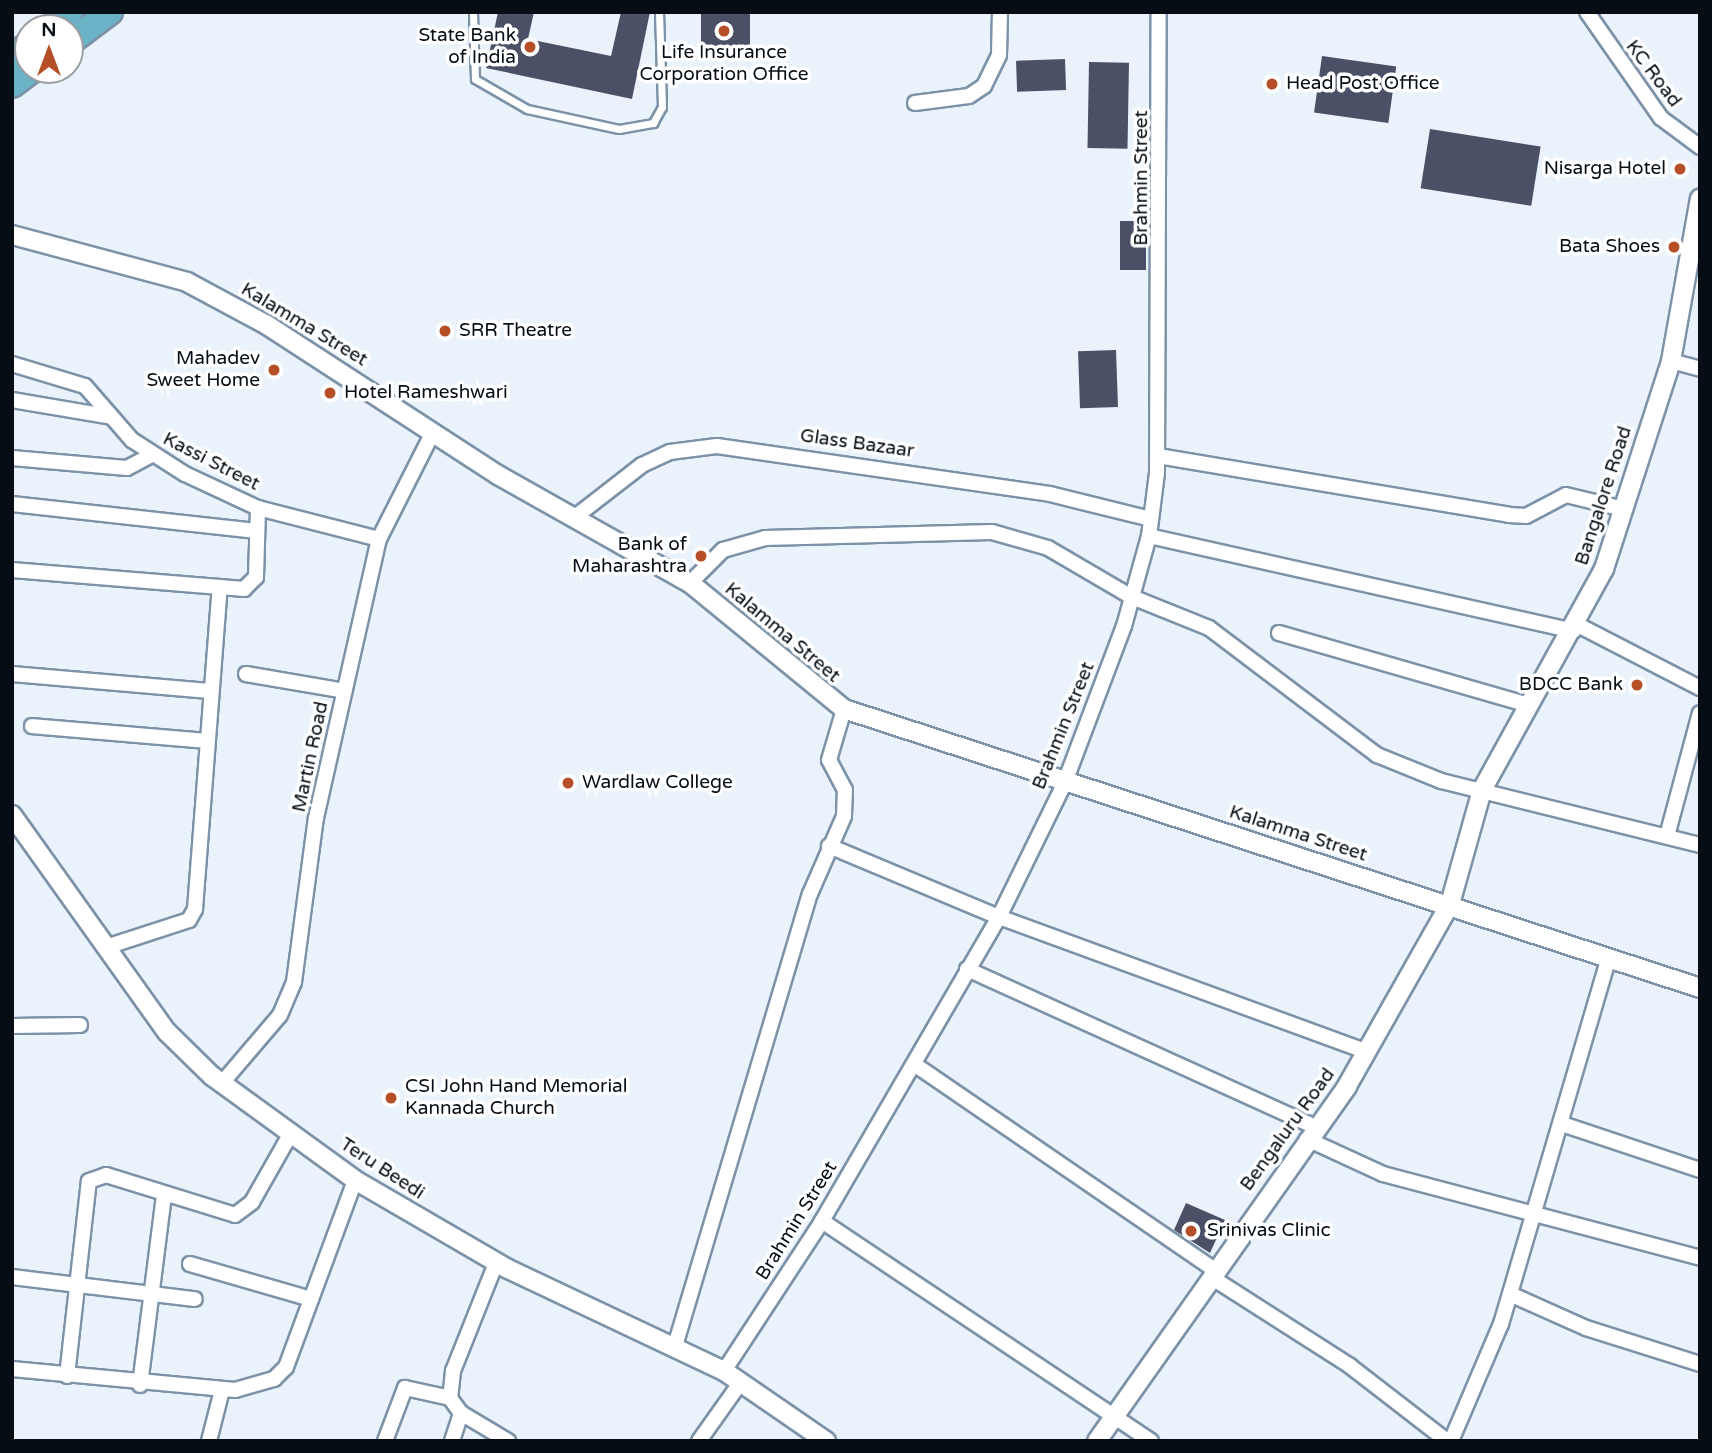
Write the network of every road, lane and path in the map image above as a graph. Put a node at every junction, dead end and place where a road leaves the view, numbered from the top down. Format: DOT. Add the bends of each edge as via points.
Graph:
graph roads {
  1 [pos="110,12"];
  2 [pos="473,12"];
  3 [pos="659,12"];
  4 [pos="1000,12"];
  5 [pos="1159,12"];
  6 [pos="1587,12"];
  7 [pos="84,32"];
  8 [pos="915,103"];
  9 [pos="1700,147"];
  10 [pos="1700,199"];
  11 [pos="12,234"];
  12 [pos="1694,274"];
  13 [pos="1671,360"];
  14 [pos="12,364"];
  15 [pos="1700,369"];
  16 [pos="12,400"];
  17 [pos="112,417"];
  18 [pos="433,432"];
  19 [pos="151,455"];
  20 [pos="1158,456"];
  21 [pos="12,458"];
  22 [pos="12,503"];
  23 [pos="258,508"];
  24 [pos="1623,509"];
  25 [pos="575,517"];
  26 [pos="1151,519"];
  27 [pos="257,531"];
  28 [pos="1149,536"];
  29 [pos="379,539"];
  30 [pos="12,569"];
  31 [pos="690,583"];
  32 [pos="220,587"];
  33 [pos="1132,597"];
  34 [pos="1574,628"];
  35 [pos="1279,633"];
  36 [pos="12,674"];
  37 [pos="246,674"];
  38 [pos="1700,688"];
  39 [pos="209,691"];
  40 [pos="345,691"];
  41 [pos="1528,705"];
  42 [pos="844,709"];
  43 [pos="1700,713"];
  44 [pos="32,726"];
  45 [pos="206,741"];
  46 [pos="1065,782"];
  47 [pos="1482,790"];
  48 [pos="12,816"];
  49 [pos="1667,836"];
  50 [pos="1700,845"];
  51 [pos="829,846"];
  52 [pos="1450,904"];
  53 [pos="999,917"];
  54 [pos="106,947"];
  55 [pos="1609,958"];
  56 [pos="967,969"];
  57 [pos="1700,988"];
  58 [pos="80,1025"];
  59 [pos="12,1026"];
  60 [pos="1368,1052"];
  61 [pos="914,1064"];
  62 [pos="222,1083"];
  63 [pos="1562,1124"];
  64 [pos="291,1133"];
  65 [pos="1311,1133"];
  66 [pos="1700,1170"];
  67 [pos="355,1180"];
  68 [pos="164,1195"];
  69 [pos="1535,1213"];
  70 [pos="822,1221"];
  71 [pos="1700,1258"];
  72 [pos="496,1263"];
  73 [pos="190,1264"];
  74 [pos="1213,1274"];
  75 [pos="12,1277"];
  76 [pos="75,1284"];
  77 [pos="151,1292"];
  78 [pos="1510,1294"];
  79 [pos="195,1299"];
  80 [pos="311,1299"];
  81 [pos="675,1346"];
  82 [pos="1700,1364"];
  83 [pos="12,1369"];
  84 [pos="724,1371"];
  85 [pos="67,1376"];
  86 [pos="741,1382"];
  87 [pos="140,1385"];
  88 [pos="222,1390"];
  89 [pos="450,1398"];
  90 [pos="461,1413"];
  91 [pos="1114,1418"];
  92 [pos="209,1441"];
  93 [pos="386,1441"];
  94 [pos="452,1441"];
  95 [pos="508,1441"];
  96 [pos="699,1441"];
  97 [pos="827,1441"];
  98 [pos="1097,1441"];
  99 [pos="1151,1441"];
  100 [pos="1449,1441"];
  1 -- 7 [label="highway"];
  2 -- 3 [label="lane" via="475,79 527,108 619,130 653,123 662,107"];
  4 -- 8 [label="street" via="999,55 984,86 969,96"];
  5 -- 20 [label="street, Brahmin Street"];
  6 -- 9 [label="street, KC Road" via="1661,118"];
  10 -- 12 [label="street, Bangalore Road"];
  11 -- 18 [label="street, Kalamma Street" via="187,282 267,325"];
  12 -- 13 [label="street, Bangalore Road"];
  13 -- 15 [label="street"];
  13 -- 24 [label="street, Bangalore Road"];
  14 -- 17 [label="street, Kassi Street" via="85,386"];
  16 -- 17 [label="street"];
  17 -- 19 [label="street, Kassi Street"];
  18 -- 25 [label="street, Kalamma Street"];
  18 -- 29 [label="street, Martin Road"];
  19 -- 21 [label="street" via="127,468"];
  19 -- 23 [label="street, Kassi Street"];
  20 -- 24 [label="street" via="1509,515 1526,516 1566,495"];
  20 -- 26 [label="street, Brahmin Street"];
  22 -- 27 [label="street"];
  23 -- 27 [label="street"];
  23 -- 29 [label="street, Kassi Street"];
  24 -- 34 [label="street, Bangalore Road" via="1604,569"];
  25 -- 26 [label="street, Glass Bazaar" via="642,465 670,452 717,446 1050,494"];
  25 -- 31 [label="street, Kalamma Street"];
  26 -- 28 [label="street, Brahmin Street"];
  27 -- 32 [label="street" via="255,583"];
  28 -- 33 [label="street, Brahmin Street"];
  28 -- 34 [label="street"];
  29 -- 40 [label="street, Martin Road"];
  30 -- 32 [label="street"];
  31 -- 33 [label="street" via="723,550 742,542 906,538 972,529 1048,548"];
  31 -- 42 [label="street, Kalamma Street"];
  32 -- 39 [label="street"];
  33 -- 46 [label="street, Brahmin Street"];
  33 -- 47 [label="street" via="1209,628 1377,755"];
  34 -- 38 [label="street"];
  34 -- 41 [label="street, Bangalore Road"];
  35 -- 41 [label="street"];
  36 -- 39 [label="street"];
  37 -- 40 [label="street"];
  39 -- 45 [label="street"];
  40 -- 62 [label="street, Martin Road" via="316,818 294,982 280,1015"];
  41 -- 47 [label="street, Bangalore Road"];
  42 -- 46 [label="street, Kalamma Street"];
  42 -- 51 [label="street" via="829,760 847,803"];
  43 -- 49 [label="street"];
  44 -- 45 [label="street"];
  45 -- 54 [label="street" via="195,909 189,920"];
  46 -- 52 [label="street, Kalamma Street"];
  46 -- 53 [label="street, Brahmin Street"];
  47 -- 49 [label="street"];
  47 -- 52 [label="street, Bangalore Road"];
  48 -- 54 [label="street, Teru Beedi"];
  49 -- 50 [label="street"];
  51 -- 53 [label="street"];
  51 -- 81 [label="street"];
  52 -- 55 [label="street, Kalamma Street"];
  52 -- 60 [label="street, Bengaluru Road"];
  53 -- 56 [label="street, Brahmin Street"];
  53 -- 60 [label="street"];
  54 -- 62 [label="street, Teru Beedi" via="167,1032"];
  55 -- 57 [label="street, Kalamma Street"];
  55 -- 63 [label="street"];
  56 -- 61 [label="street, Brahmin Street"];
  56 -- 65 [label="street"];
  58 -- 59 [label="street"];
  60 -- 65 [label="street, Bengaluru Road"];
  61 -- 70 [label="street, Brahmin Street"];
  61 -- 74 [label="street"];
  62 -- 64 [label="street, Teru Beedi"];
  63 -- 66 [label="street"];
  63 -- 69 [label="street"];
  64 -- 67 [label="street, Teru Beedi"];
  64 -- 68 [label="street" via="244,1211 225,1215"];
  65 -- 69 [label="street" via="1383,1174"];
  65 -- 74 [label="street, Bengaluru Road"];
  67 -- 72 [label="street, Teru Beedi"];
  67 -- 80 [label="street"];
  68 -- 76 [label="street" via="106,1175 89,1181"];
  68 -- 77 [label="street"];
  69 -- 71 [label="street"];
  69 -- 78 [label="street"];
  70 -- 84 [label="street, Brahmin Street"];
  70 -- 91 [label="street"];
  72 -- 81 [label="street, Teru Beedi"];
  72 -- 89 [label="street" via="453,1371"];
  73 -- 80 [label="street"];
  74 -- 91 [label="street, Bengaluru Road"];
  74 -- 100 [label="street"];
  75 -- 76 [label="street"];
  76 -- 77 [label="street"];
  76 -- 85 [label="street"];
  77 -- 79 [label="street"];
  77 -- 87 [label="street"];
  78 -- 82 [label="street" via="1586,1328"];
  78 -- 100 [label="street"];
  80 -- 88 [label="street" via="286,1367 275,1379"];
  81 -- 84 [label="street, Teru Beedi"];
  83 -- 85 [label="street"];
  84 -- 86 [label="street, Teru Beedi"];
  85 -- 87 [label="street"];
  86 -- 96 [label="street"];
  86 -- 97 [label="street, Teru Beedi"];
  87 -- 88 [label="street"];
  88 -- 92 [label="street"];
  89 -- 90 [label="street"];
  89 -- 93 [label="street" via="405,1388"];
  90 -- 94 [label="street"];
  90 -- 95 [label="street"];
  91 -- 98 [label="street, Bengaluru Road"];
  91 -- 99 [label="street"];
}
